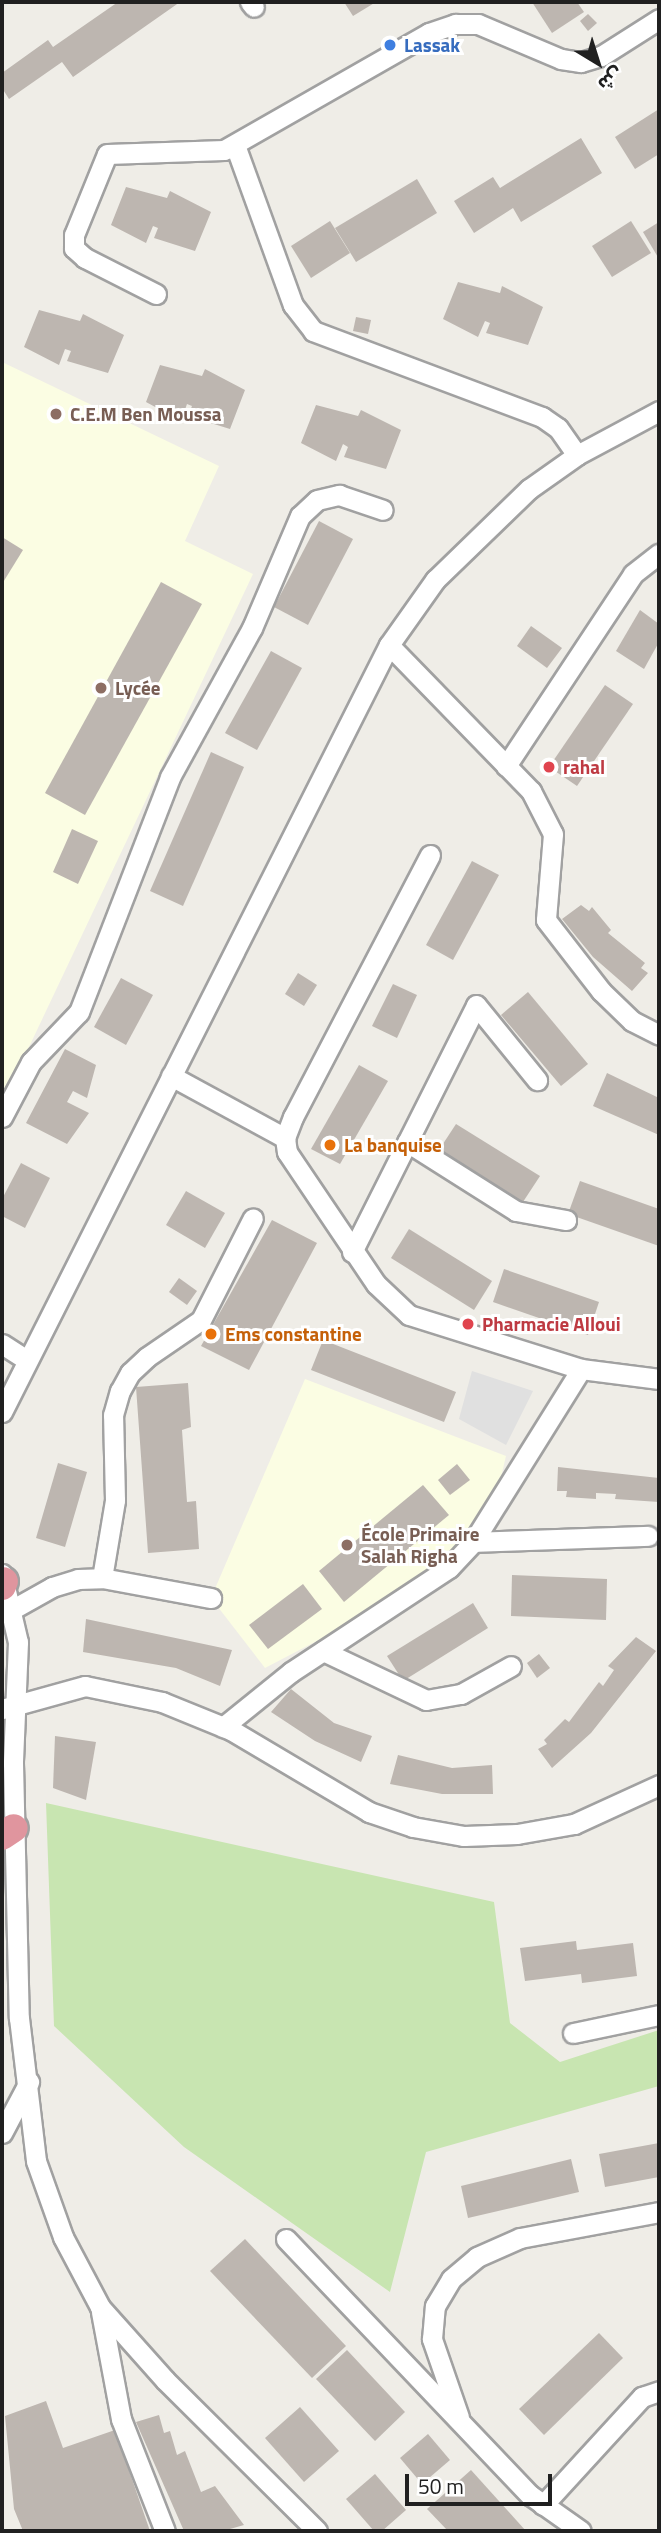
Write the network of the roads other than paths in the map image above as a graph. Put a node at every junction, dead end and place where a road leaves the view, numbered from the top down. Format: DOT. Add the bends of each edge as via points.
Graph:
graph roads {
  1 [pos="659,19"];
  2 [pos="235,145"];
  3 [pos="156,293"];
  4 [pos="659,411"];
  5 [pos="577,455"];
  6 [pos="383,510"];
  7 [pos="659,554"];
  8 [pos="389,645"];
  9 [pos="506,766"];
  10 [pos="430,855"];
  11 [pos="659,1035"];
  12 [pos="171,1076"];
  13 [pos="537,1080"];
  14 [pos="2,1117"];
  15 [pos="285,1139"];
  16 [pos="407,1142"];
  17 [pos="253,1218"];
  18 [pos="566,1220"];
  19 [pos="352,1252"];
  20 [pos="2,1344"];
  21 [pos="27,1360"];
  22 [pos="580,1369"];
  23 [pos="659,1379"];
  24 [pos="2,1412"];
  25 [pos="648,1536"];
  26 [pos="473,1542"];
  27 [pos="102,1578"];
  28 [pos="5,1587"];
  29 [pos="211,1598"];
  30 [pos="323,1651"];
  31 [pos="511,1666"];
  32 [pos="10,1706"];
  33 [pos="223,1727"];
  34 [pos="659,1785"];
  35 [pos="8,1832"];
  36 [pos="659,2015"];
  37 [pos="572,2034"];
  38 [pos="29,2081"];
  39 [pos="2,2133"];
  40 [pos="659,2212"];
  41 [pos="286,2239"];
  42 [pos="100,2307"];
  43 [pos="659,2391"];
  44 [pos="462,2424"];
  45 [pos="543,2505"];
  46 [pos="165,2531"];
  47 [pos="317,2531"];
  48 [pos="582,2531"];
  1 -- 2 [label="street" via="601,56 581,62 561,59 478,24 455,24 429,33"];
  2 -- 3 [label="street" via="211,153 107,154 74,235 74,248"];
  2 -- 5 [label="street" via="293,305 313,331 542,417 558,428"];
  4 -- 5 [label="street"];
  5 -- 8 [label="street" via="479,533 435,580"];
  6 -- 14 [label="street" via="339,495 317,500 300,516 252,628 170,777 79,1012 32,1062"];
  7 -- 9 [label="street" via="633,574"];
  8 -- 9 [label="street"];
  8 -- 12 [label="street"];
  9 -- 11 [label="street" via="531,790 553,835 546,920 601,991 632,1021"];
  10 -- 15 [label="street"];
  12 -- 15 [label="street"];
  12 -- 21 [label="street"];
  13 -- 16 [label="street" via="476,1005"];
  15 -- 19 [label="street" via="292,1164"];
  16 -- 18 [label="street" via="516,1210"];
  16 -- 19 [label="street"];
  17 -- 27 [label="street" via="201,1320 147,1357 120,1391 113,1415 115,1500"];
  19 -- 22 [label="street" via="390,1300 409,1315"];
  20 -- 21 [label="street"];
  21 -- 24 [label="street"];
  22 -- 23 [label="street"];
  22 -- 26 [label="street"];
  25 -- 26 [label="street"];
  26 -- 30 [label="street" via="449,1568"];
  27 -- 28 [label="street" via="51,1587"];
  27 -- 29 [label="street"];
  28 -- 32 [label="street"];
  30 -- 31 [label="street" via="426,1700 461,1694"];
  30 -- 33 [label="street"];
  32 -- 33 [label="street" via="60,1690 108,1688 162,1702"];
  32 -- 35 [label="street" via="13,1763"];
  33 -- 34 [label="street" via="369,1812 413,1827 464,1836 517,1834 574,1824"];
  35 -- 38 [label="street" via="19,2018"];
  36 -- 37 [label="street"];
  38 -- 39 [label="street"];
  38 -- 42 [label="street" via="36,2161 63,2237"];
  40 -- 44 [label="street" via="520,2238 477,2257 451,2279 435,2306 432,2339"];
  41 -- 44 [label="street"];
  42 -- 46 [label="street" via="121,2419"];
  42 -- 47 [label="street" via="165,2380"];
  43 -- 45 [label="street" via="642,2397"];
  44 -- 45 [label="street"];
  45 -- 48 [label="street"];
}
